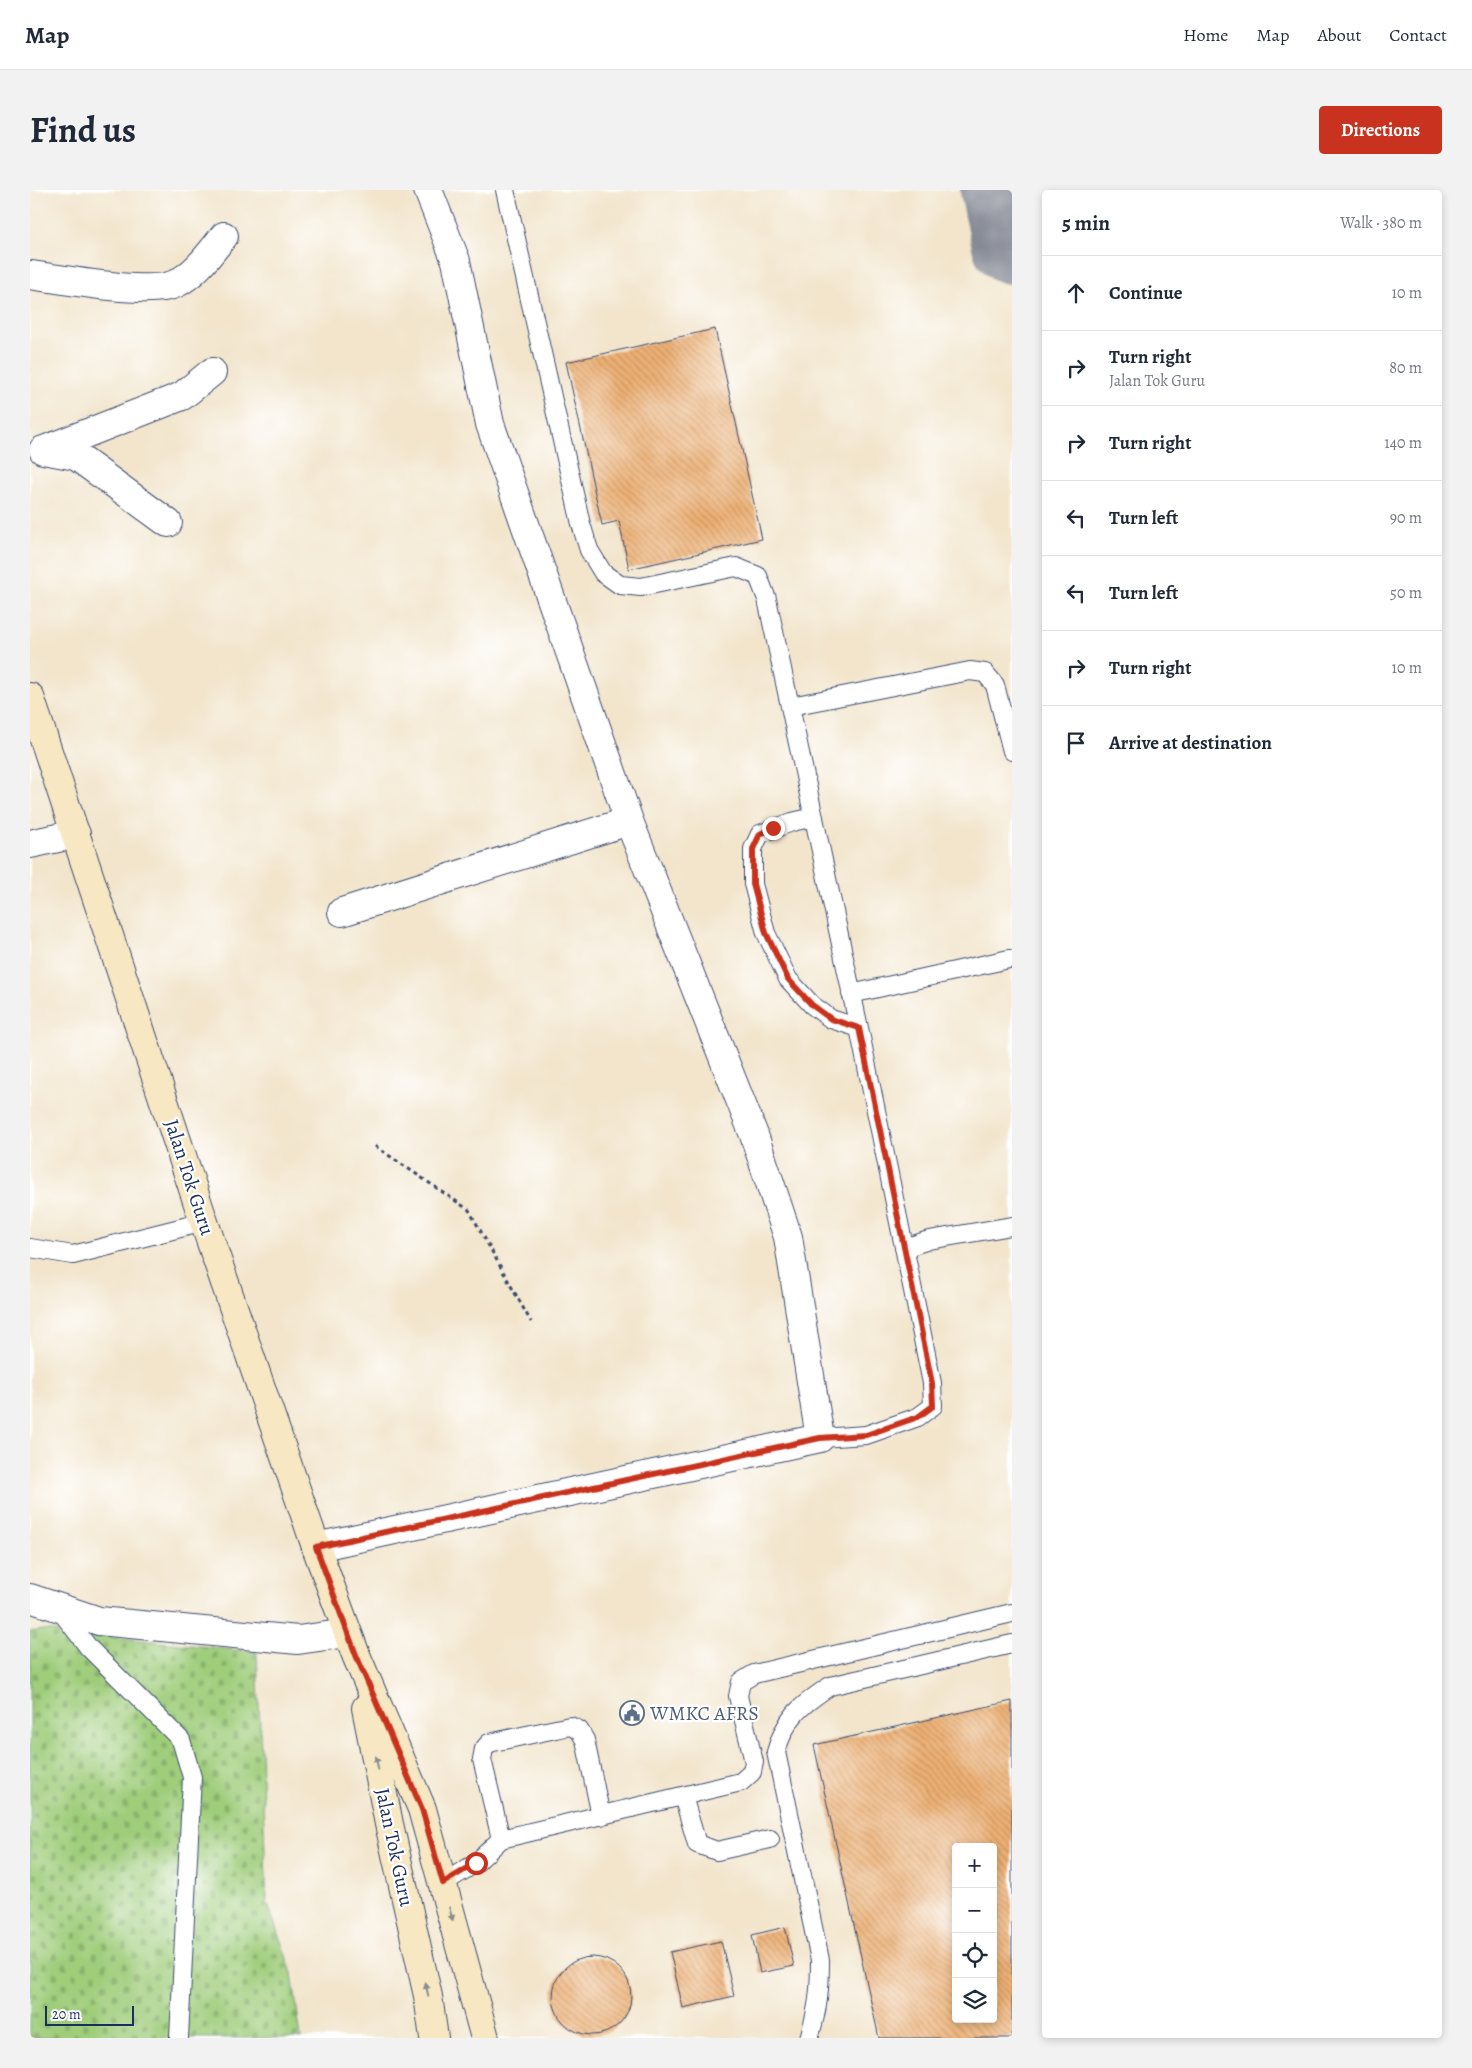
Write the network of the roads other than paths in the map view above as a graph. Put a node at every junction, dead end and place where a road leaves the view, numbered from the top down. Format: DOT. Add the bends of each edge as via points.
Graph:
graph roads {
  1 [pos="428,190"];
  2 [pos="505,190"];
  3 [pos="224,236"];
  4 [pos="30,275"];
  5 [pos="212,372"];
  6 [pos="37,452"];
  7 [pos="168,523"];
  8 [pos="30,697"];
  9 [pos="791,706"];
  10 [pos="1012,751"];
  11 [pos="814,817"];
  12 [pos="629,821"];
  13 [pos="76,834"];
  14 [pos="30,844"];
  15 [pos="342,912"];
  16 [pos="1009,959"];
  17 [pos="851,994"];
  18 [pos="859,1028"];
  19 [pos="204,1222"];
  20 [pos="1012,1226"];
  21 [pos="30,1248"];
  22 [pos="904,1248"];
  23 [pos="820,1438"];
  24 [pos="316,1547"];
  25 [pos="30,1598"];
  26 [pos="59,1609"];
  27 [pos="1012,1614"];
  28 [pos="351,1644"];
  29 [pos="1012,1644"];
  30 [pos="683,1796"];
  31 [pos="601,1816"];
  32 [pos="501,1839"];
  33 [pos="770,1839"];
  34 [pos="443,1883"];
  35 [pos="485,2037"];
  36 [pos="179,2038"];
  37 [pos="434,2038"];
  38 [pos="808,2038"];
  1 -- 12 [label="street" via="456,261 490,424"];
  2 -- 9 [label="lane" via="589,550 603,573 620,585 641,586 736,567 758,576 767,599"];
  3 -- 4 [label="street" via="194,272 174,284 148,288"];
  5 -- 6 [label="street" via="182,396"];
  6 -- 7 [label="street" via="76,456"];
  8 -- 13 [label="main road, Jalan Tok Guru"];
  9 -- 10 [label="lane" via="970,671 985,673 995,685"];
  9 -- 11 [label="lane"];
  11 -- 17 [label="lane"];
  11 -- 18 [label="lane" via="760,834 753,849 753,884 766,933 788,979 812,1005 831,1019"];
  12 -- 15 [label="street"];
  12 -- 23 [label="street" via="754,1135 788,1237"];
  13 -- 14 [label="street"];
  13 -- 19 [label="main road, Jalan Tok Guru"];
  16 -- 17 [label="lane"];
  17 -- 18 [label="lane"];
  18 -- 22 [label="lane"];
  19 -- 21 [label="lane" via="73,1255"];
  19 -- 24 [label="main road, Jalan Tok Guru"];
  20 -- 22 [label="lane" via="929,1240"];
  22 -- 23 [label="lane" via="932,1383 933,1406 918,1417 866,1435"];
  23 -- 24 [label="street"];
  24 -- 28 [label="main road, Jalan Tok Guru"];
  25 -- 26 [label="street"];
  26 -- 28 [label="street" via="99,1621"];
  26 -- 36 [label="lane" via="89,1648 181,1740 192,1777"];
  27 -- 30 [label="lane" via="754,1674 741,1682 738,1696 754,1762 752,1772 741,1782"];
  28 -- 34 [label="main road, Jalan Tok Guru" via="422,1809"];
  37 -- 28 [label="main road, Jalan Tok Guru, one-way" via="428,1996"];
  29 -- 38 [label="lane" via="830,1686 792,1715 781,1734 776,1752 820,1960 817,2013"];
  30 -- 31 [label="lane"];
  30 -- 33 [label="lane" via="697,1844 717,1851"];
  31 -- 32 [label="lane"];
  31 -- 32 [label="lane" via="580,1730 570,1726 490,1743 484,1749 482,1759"];
  32 -- 34 [label="lane" via="476,1863"];
  34 -- 35 [label="main road, Jalan Tok Guru, one-way"];
}
